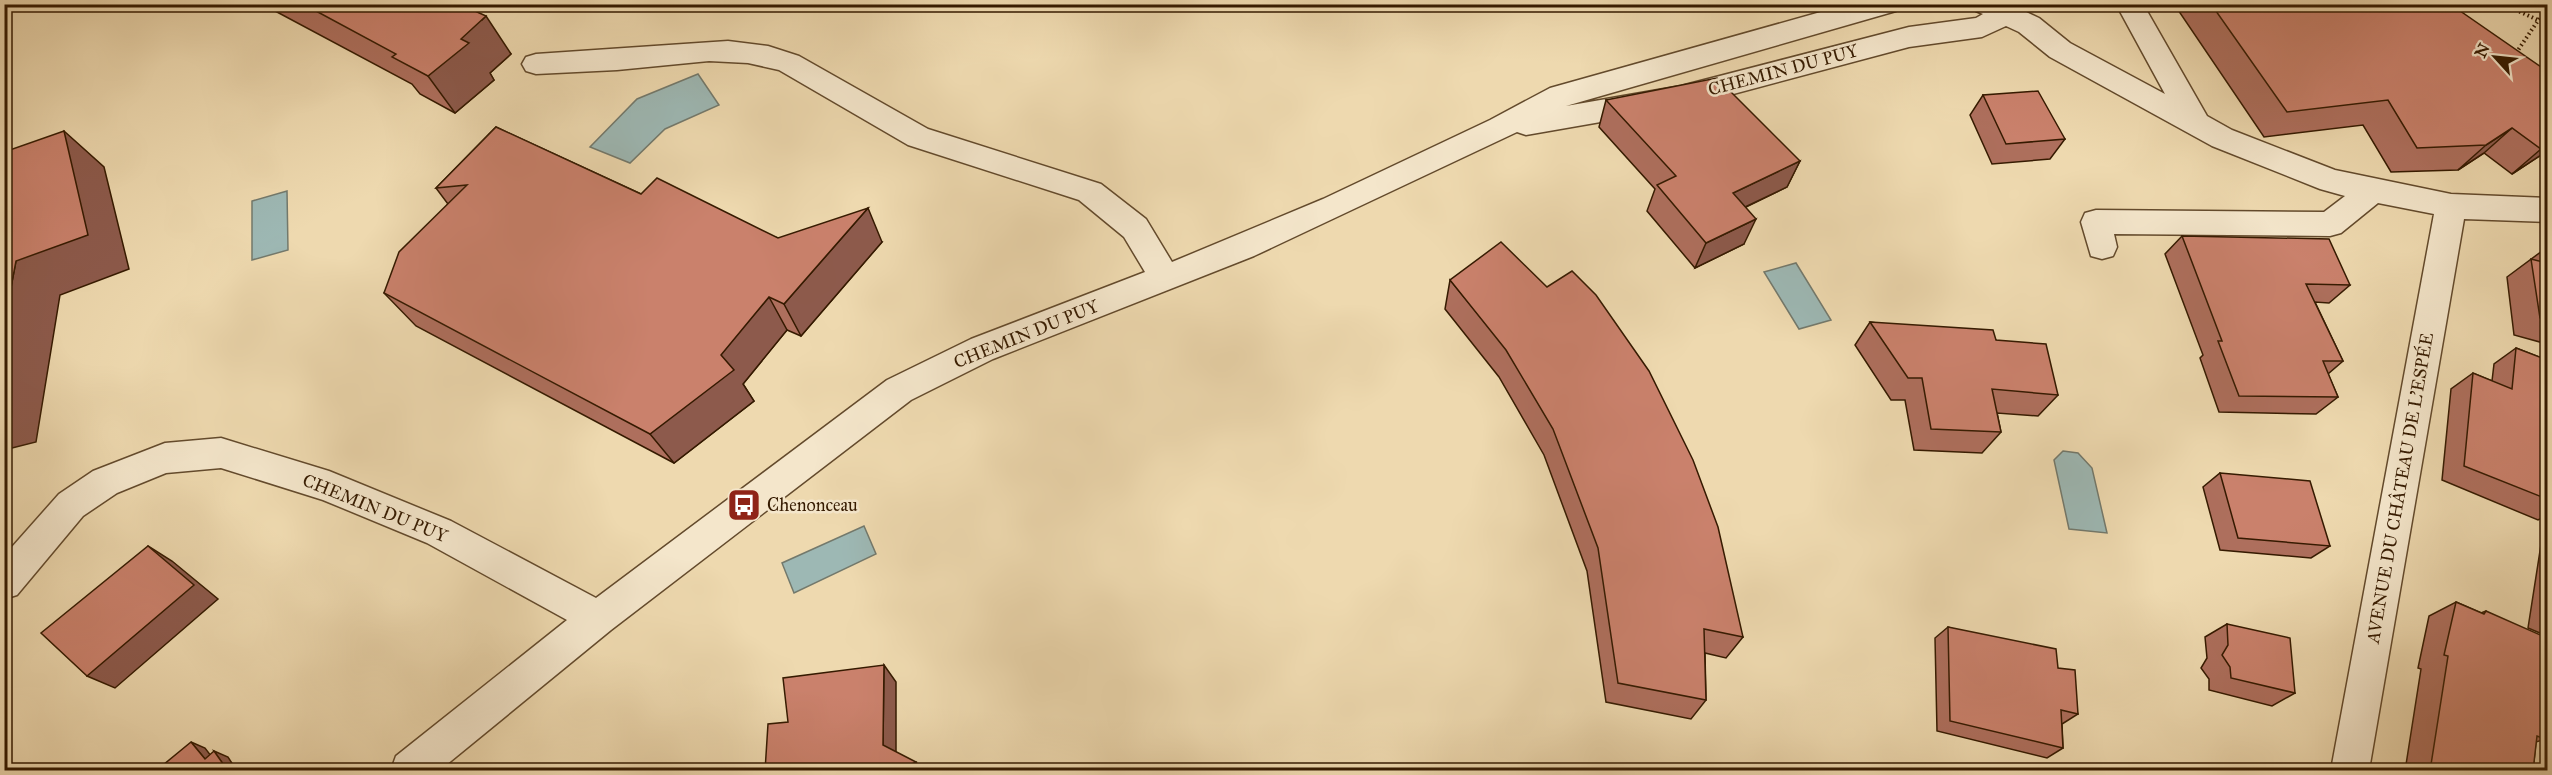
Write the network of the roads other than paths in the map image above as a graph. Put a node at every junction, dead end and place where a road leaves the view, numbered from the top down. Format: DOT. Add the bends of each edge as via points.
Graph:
graph roads {
  1 [pos="1886,4"];
  2 [pos="1931,4"];
  3 [pos="2129,4"];
  4 [pos="2001,8"];
  5 [pos="1959,29"];
  6 [pos="536,63"];
  7 [pos="2198,125"];
  8 [pos="1500,128"];
  9 [pos="2373,190"];
  10 [pos="2451,206"];
  11 [pos="2547,210"];
  12 [pos="2102,247"];
  13 [pos="1165,278"];
  14 [pos="4,583"];
  15 [pos="598,618"];
  16 [pos="410,771"];
  17 [pos="2350,771"];
  1 -- 8 [label="street, CHEMIN DU PUY" via="1560,96"];
  2 -- 5 [label="street" via="1941,20"];
  3 -- 7 [label="street"];
  4 -- 5 [label="street, CHEMIN DU PUY" via="1982,27"];
  4 -- 7 [label="street" via="2060,50"];
  5 -- 8 [label="street, CHEMIN DU PUY" via="1909,37 1681,97"];
  6 -- 13 [label="street" via="629,59 680,51 730,50 767,55 789,63 918,137 1090,192 1135,228"];
  7 -- 9 [label="street" via="2331,181"];
  8 -- 13 [label="street, CHEMIN DU PUY" via="1334,207"];
  9 -- 10 [label="street"];
  9 -- 12 [label="street" via="2330,224 2096,222"];
  10 -- 11 [label="street"];
  10 -- 17 [label="street, AVENUE DU CHÂTEAU DE L'ESPÉE"];
  13 -- 15 [label="street, CHEMIN DU PUY" via="982,349 899,390"];
  14 -- 15 [label="street, CHEMIN DU PUY" via="71,505 105,482 165,458 221,453 329,486 439,532"];
  15 -- 16 [label="street, CHEMIN DU PUY"];
}
